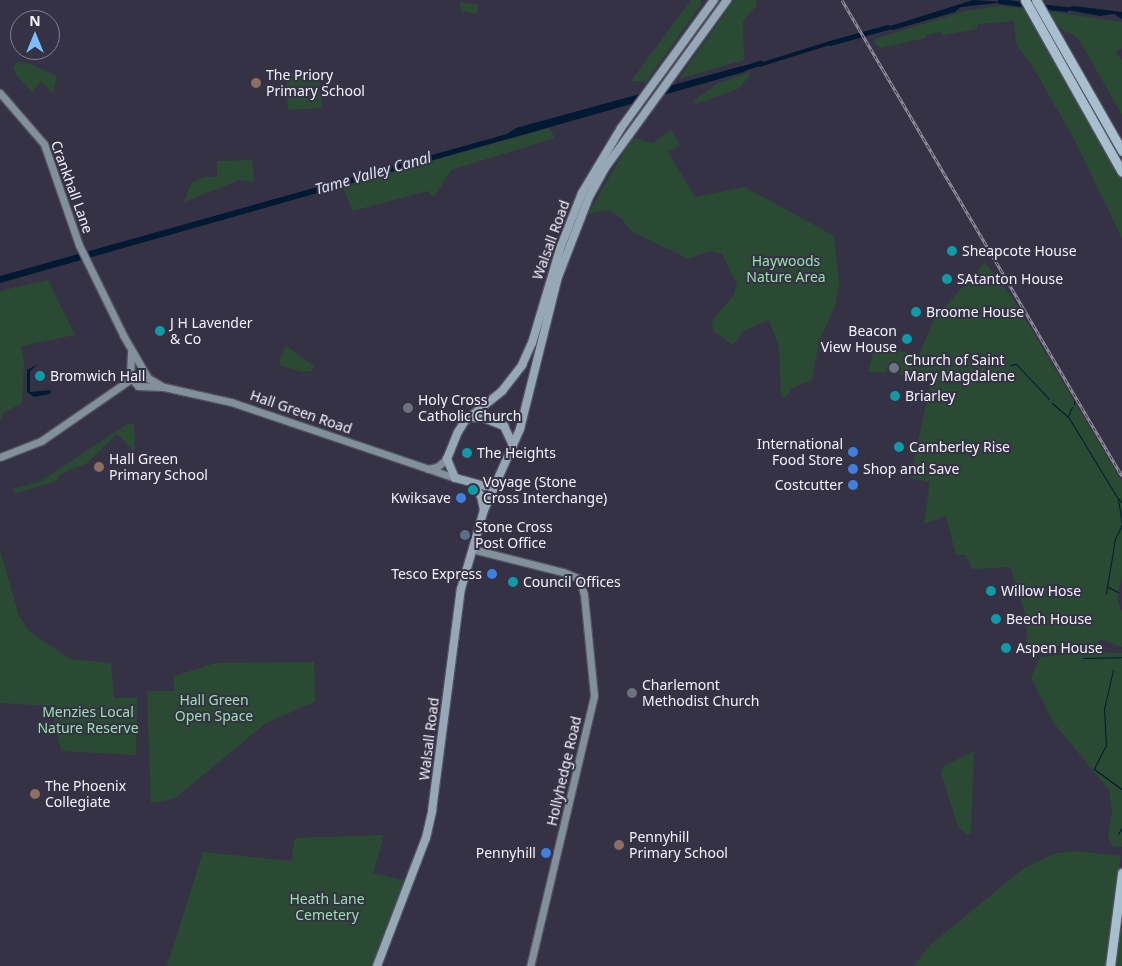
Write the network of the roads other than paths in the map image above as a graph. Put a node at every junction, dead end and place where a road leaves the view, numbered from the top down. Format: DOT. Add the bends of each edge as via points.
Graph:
graph roads {
  1 [pos="714,0"];
  2 [pos="727,0"];
  3 [pos="1026,0"];
  4 [pos="1036,0"];
  5 [pos="0,93"];
  6 [pos="635,123"];
  7 [pos="1122,151"];
  8 [pos="602,157"];
  9 [pos="1122,172"];
  10 [pos="131,352"];
  11 [pos="522,365"];
  12 [pos="535,374"];
  13 [pos="146,375"];
  14 [pos="131,376"];
  15 [pos="145,386"];
  16 [pos="164,387"];
  17 [pos="470,417"];
  18 [pos="513,445"];
  19 [pos="0,457"];
  20 [pos="447,460"];
  21 [pos="428,468"];
  22 [pos="455,478"];
  23 [pos="497,482"];
  24 [pos="472,484"];
  25 [pos="484,510"];
  26 [pos="475,539"];
  27 [pos="472,549"];
  28 [pos="490,552"];
  29 [pos="1122,872"];
  30 [pos="377,966"];
  31 [pos="530,966"];
  32 [pos="1110,966"];
  1 -- 8 [label="main road, Walsall Road" via="636,105"];
  2 -- 6 [label="main road, Walsall Road"];
  3 -- 9 [label="highway"];
  4 -- 7 [label="highway"];
  5 -- 10 [label="street, Crankhall Lane" via="44,144 80,245"];
  6 -- 8 [label="main road" via="629,125"];
  6 -- 12 [label="main road, Walsall Road" via="593,189 573,236 552,298"];
  8 -- 11 [label="main road, Walsall Road" via="570,221 532,343"];
  10 -- 13 [label="street"];
  10 -- 14 [label="street"];
  11 -- 12 [label="main road"];
  11 -- 17 [label="main road, Walsall Road" via="502,392"];
  12 -- 18 [label="main road, Walsall Road"];
  13 -- 14 [label="street" via="138,370"];
  13 -- 15 [label="street"];
  13 -- 16 [label="street, Hall Green Road"];
  14 -- 15 [label="street" via="138,386"];
  14 -- 19 [label="street" via="41,441"];
  15 -- 16 [label="street, Hall Green Road"];
  16 -- 21 [label="street, Hall Green Road" via="231,402"];
  17 -- 18 [label="main road" via="484,418 504,426"];
  17 -- 20 [label="main road, Walsall Road" via="458,432"];
  18 -- 23 [label="main road, Walsall Road"];
  20 -- 21 [label="street" via="437,467"];
  20 -- 22 [label="main road"];
  21 -- 22 [label="street, Hall Green Road"];
  22 -- 24 [label="main road"];
  23 -- 24 [label="main road" via="488,486"];
  23 -- 25 [label="main road, Walsall Road"];
  24 -- 25 [label="main road" via="481,496"];
  25 -- 26 [label="main road, Walsall Road"];
  26 -- 27 [label="main road, Walsall Road"];
  26 -- 28 [label="street" via="479,546"];
  27 -- 28 [label="street"];
  27 -- 30 [label="main road, Walsall Road" via="457,618 432,811 403,904"];
  28 -- 31 [label="street, Hollyhedge Road" via="580,579 594,696"];
  29 -- 32 [label="highway"];
}
